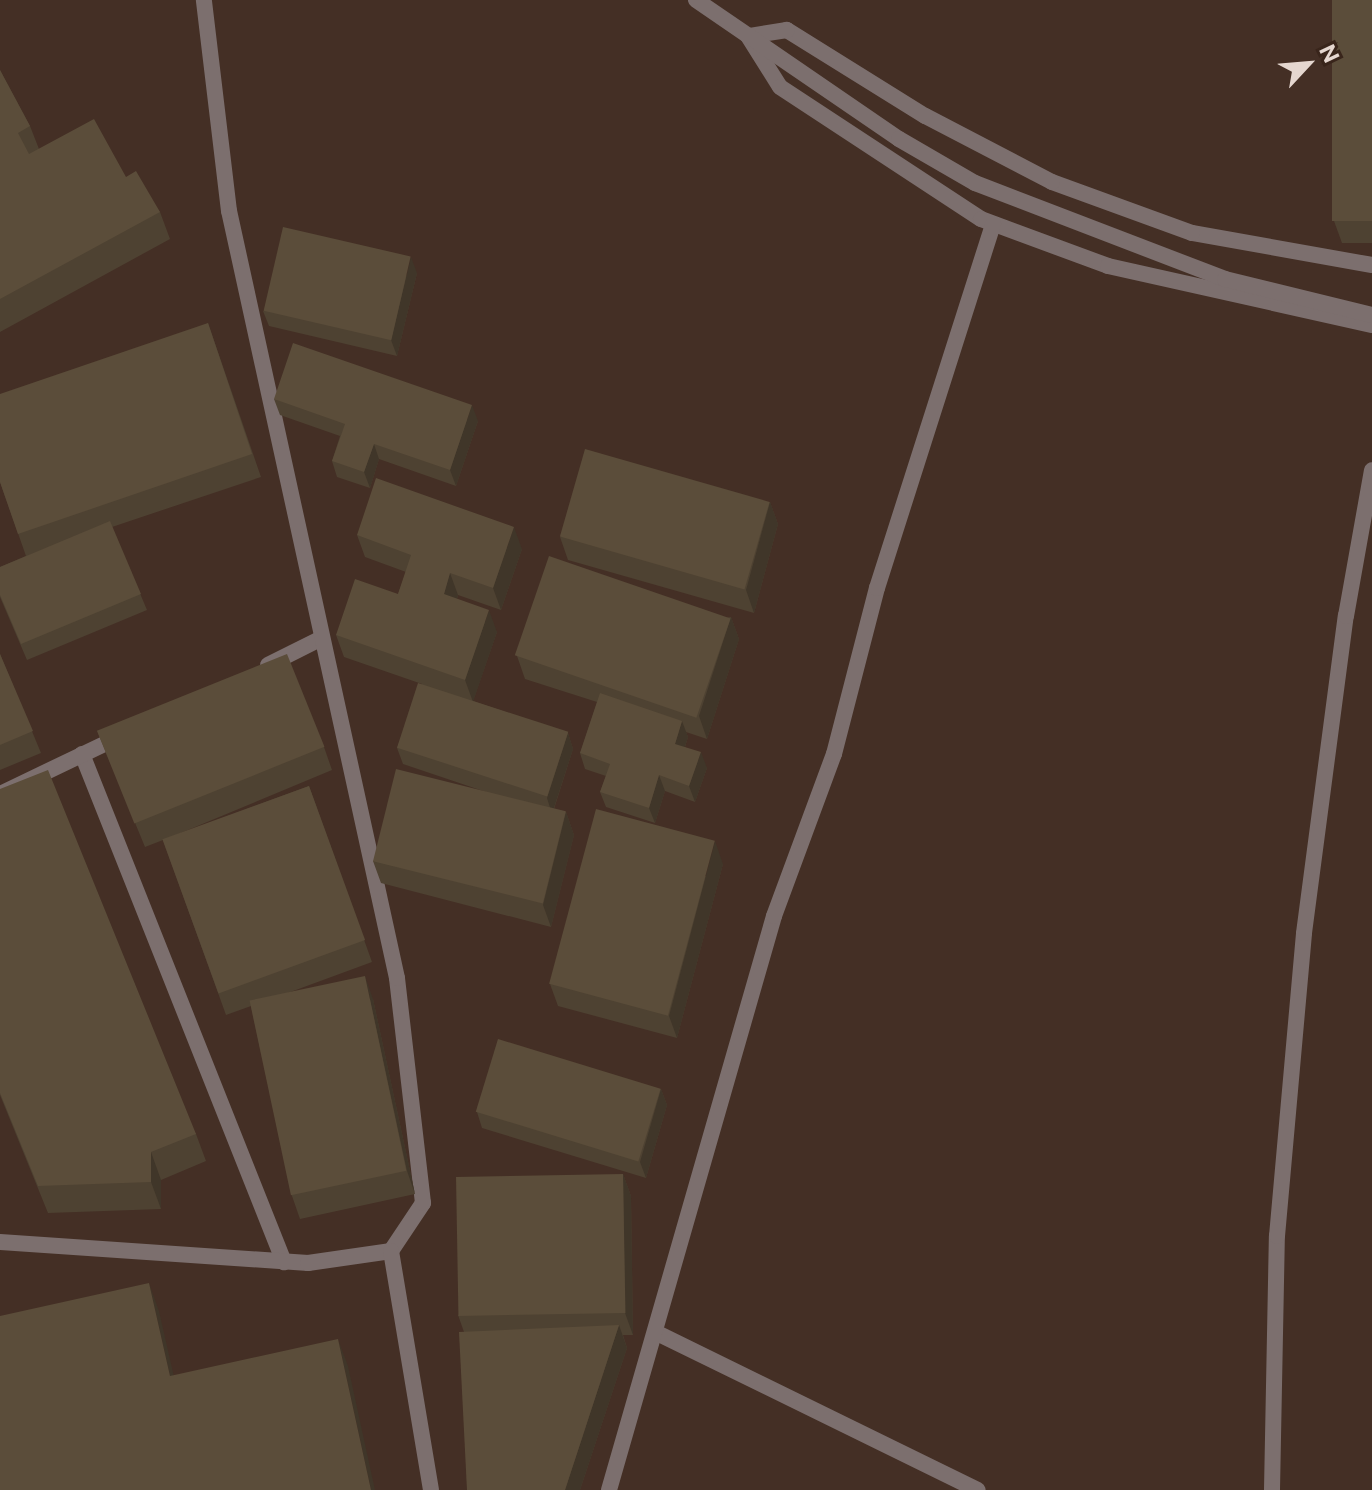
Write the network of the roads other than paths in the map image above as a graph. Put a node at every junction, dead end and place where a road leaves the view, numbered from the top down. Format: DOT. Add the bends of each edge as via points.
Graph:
graph roads {
  1 [pos="204,0"];
  2 [pos="696,0"];
  3 [pos="748,36"];
  4 [pos="993,224"];
  5 [pos="1372,265"];
  6 [pos="1372,315"];
  7 [pos="1372,325"];
  8 [pos="1372,470"];
  9 [pos="322,638"];
  10 [pos="252,672"];
  11 [pos="139,727"];
  12 [pos="82,754"];
  13 [pos="0,794"];
  14 [pos="0,1242"];
  15 [pos="391,1251"];
  16 [pos="284,1262"];
  17 [pos="657,1333"];
  18 [pos="431,1490"];
  19 [pos="609,1490"];
  20 [pos="978,1490"];
  21 [pos="1272,1490"];
  1 -- 9 [label="street" via="229,211"];
  2 -- 3 [label="street"];
  3 -- 4 [label="street" via="780,87 841,132"];
  3 -- 5 [label="street" via="787,30 925,116 1052,182 1192,233"];
  3 -- 6 [label="street" via="899,139 975,183 1225,279"];
  4 -- 7 [label="street" via="1108,266"];
  4 -- 17 [label="street" via="877,588 834,754 774,916"];
  8 -- 21 [label="street" via="1346,616 1304,933 1277,1236"];
  9 -- 10 [label="street"];
  9 -- 15 [label="street" via="397,978 423,1203"];
  11 -- 12 [label="street"];
  12 -- 13 [label="street"];
  12 -- 16 [label="street"];
  14 -- 16 [label="street"];
  15 -- 16 [label="street"];
  15 -- 18 [label="street"];
  17 -- 19 [label="street"];
  17 -- 20 [label="street"];
}
